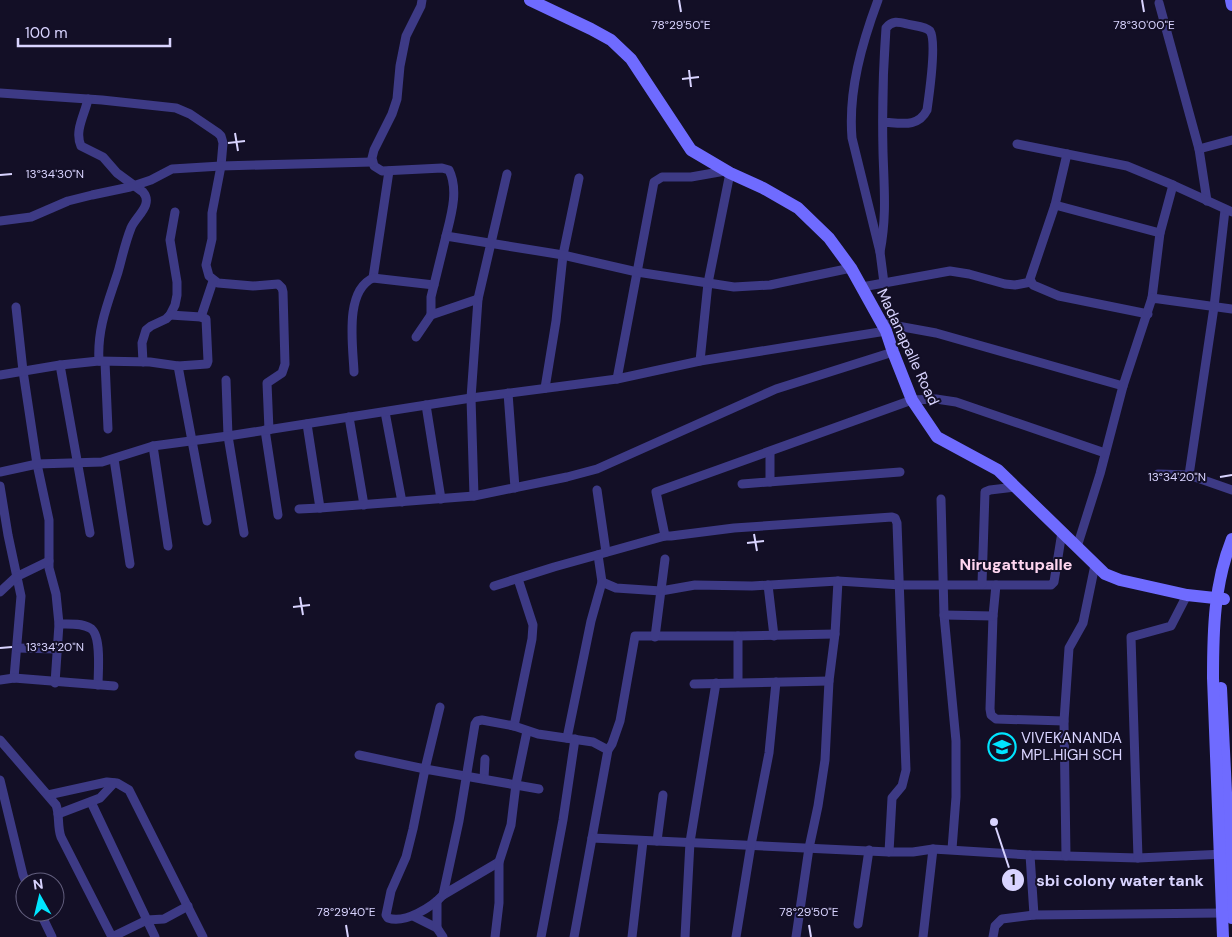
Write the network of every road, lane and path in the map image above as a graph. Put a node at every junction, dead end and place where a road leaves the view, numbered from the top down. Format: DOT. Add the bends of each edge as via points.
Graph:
graph roads {
  1 [pos="422,0"];
  2 [pos="530,0"];
  3 [pos="878,0"];
  4 [pos="1230,0"];
  5 [pos="1159,3"];
  6 [pos="1232,5"];
  7 [pos="0,93"];
  8 [pos="88,99"];
  9 [pos="883,122"];
  10 [pos="1232,140"];
  11 [pos="1017,144"];
  12 [pos="1198,149"];
  13 [pos="1066,154"];
  14 [pos="372,162"];
  15 [pos="221,166"];
  16 [pos="389,171"];
  17 [pos="727,172"];
  18 [pos="507,174"];
  19 [pos="579,178"];
  20 [pos="1173,185"];
  21 [pos="134,186"];
  22 [pos="1207,201"];
  23 [pos="1054,205"];
  24 [pos="1229,211"];
  25 [pos="175,212"];
  26 [pos="0,221"];
  27 [pos="1160,233"];
  28 [pos="446,236"];
  29 [pos="491,242"];
  30 [pos="880,252"];
  31 [pos="563,255"];
  32 [pos="851,268"];
  33 [pos="636,272"];
  34 [pos="373,278"];
  35 [pos="213,281"];
  36 [pos="1030,282"];
  37 [pos="708,283"];
  38 [pos="884,283"];
  39 [pos="434,284"];
  40 [pos="862,287"];
  41 [pos="1152,298"];
  42 [pos="478,300"];
  43 [pos="16,307"];
  44 [pos="1214,307"];
  45 [pos="1232,309"];
  46 [pos="1148,314"];
  47 [pos="170,315"];
  48 [pos="431,315"];
  49 [pos="202,317"];
  50 [pos="884,327"];
  51 [pos="416,337"];
  52 [pos="893,352"];
  53 [pos="700,361"];
  54 [pos="102,362"];
  55 [pos="143,362"];
  56 [pos="60,365"];
  57 [pos="178,366"];
  58 [pos="23,371"];
  59 [pos="354,372"];
  60 [pos="0,375"];
  61 [pos="617,379"];
  62 [pos="226,380"];
  63 [pos="1123,386"];
  64 [pos="545,388"];
  65 [pos="508,393"];
  66 [pos="472,398"];
  67 [pos="912,400"];
  68 [pos="426,405"];
  69 [pos="385,412"];
  70 [pos="349,417"];
  71 [pos="307,424"];
  72 [pos="108,429"];
  73 [pos="267,430"];
  74 [pos="228,436"];
  75 [pos="193,440"];
  76 [pos="153,446"];
  77 [pos="770,452"];
  78 [pos="1105,453"];
  79 [pos="114,459"];
  80 [pos="76,462"];
  81 [pos="37,464"];
  82 [pos="0,472"];
  83 [pos="900,472"];
  84 [pos="1158,474"];
  85 [pos="1189,475"];
  86 [pos="770,482"];
  87 [pos="742,484"];
  88 [pos="0,486"];
  89 [pos="1015,487"];
  90 [pos="515,488"];
  91 [pos="597,490"];
  92 [pos="1232,490"];
  93 [pos="474,496"];
  94 [pos="441,499"];
  95 [pos="940,499"];
  96 [pos="402,502"];
  97 [pos="364,505"];
  98 [pos="320,508"];
  99 [pos="299,509"];
  100 [pos="278,515"];
  101 [pos="207,522"];
  102 [pos="1062,532"];
  103 [pos="90,533"];
  104 [pos="244,533"];
  105 [pos="665,536"];
  106 [pos="1232,539"];
  107 [pos="168,546"];
  108 [pos="1077,547"];
  109 [pos="602,553"];
  110 [pos="665,558"];
  111 [pos="49,561"];
  112 [pos="130,564"];
  113 [pos="1095,565"];
  114 [pos="1232,567"];
  115 [pos="16,577"];
  116 [pos="518,579"];
  117 [pos="838,581"];
  118 [pos="602,582"];
  119 [pos="982,584"];
  120 [pos="768,585"];
  121 [pos="900,585"];
  122 [pos="996,585"];
  123 [pos="494,586"];
  124 [pos="943,586"];
  125 [pos="661,591"];
  126 [pos="0,592"];
  127 [pos="1187,595"];
  128 [pos="1220,598"];
  129 [pos="944,615"];
  130 [pos="993,616"];
  131 [pos="59,624"];
  132 [pos="835,634"];
  133 [pos="656,636"];
  134 [pos="738,636"];
  135 [pos="774,636"];
  136 [pos="17,648"];
  137 [pos="57,649"];
  138 [pos="14,678"];
  139 [pos="0,680"];
  140 [pos="829,681"];
  141 [pos="55,682"];
  142 [pos="738,682"];
  143 [pos="776,682"];
  144 [pos="716,683"];
  145 [pos="694,684"];
  146 [pos="98,685"];
  147 [pos="114,686"];
  148 [pos="440,707"];
  149 [pos="1064,721"];
  150 [pos="514,726"];
  151 [pos="527,731"];
  152 [pos="571,738"];
  153 [pos="0,740"];
  154 [pos="608,750"];
  155 [pos="359,755"];
  156 [pos="485,759"];
  157 [pos="425,769"];
  158 [pos="466,776"];
  159 [pos="484,779"];
  160 [pos="0,780"];
  161 [pos="114,782"];
  162 [pos="516,784"];
  163 [pos="539,789"];
  164 [pos="48,795"];
  165 [pos="663,795"];
  166 [pos="91,802"];
  167 [pos="58,814"];
  168 [pos="1230,820"];
  169 [pos="592,838"];
  170 [pos="643,841"];
  171 [pos="657,841"];
  172 [pos="690,842"];
  173 [pos="751,845"];
  174 [pos="809,848"];
  175 [pos="933,849"];
  176 [pos="952,849"];
  177 [pos="869,850"];
  178 [pos="889,852"];
  179 [pos="1224,854"];
  180 [pos="1030,855"];
  181 [pos="1066,856"];
  182 [pos="1138,858"];
  183 [pos="499,862"];
  184 [pos="22,872"];
  185 [pos="440,898"];
  186 [pos="188,906"];
  187 [pos="1229,913"];
  188 [pos="1034,915"];
  189 [pos="413,916"];
  190 [pos="148,920"];
  191 [pos="45,922"];
  192 [pos="858,924"];
  193 [pos="437,928"];
  194 [pos="52,937"];
  195 [pos="112,937"];
  196 [pos="156,937"];
  197 [pos="203,937"];
  198 [pos="442,937"];
  199 [pos="495,937"];
  200 [pos="541,937"];
  201 [pos="574,937"];
  202 [pos="632,937"];
  203 [pos="685,937"];
  204 [pos="736,937"];
  205 [pos="796,937"];
  206 [pos="923,937"];
  207 [pos="993,937"];
  208 [pos="1223,937"];
  1 -- 14 [label="street" via="406,36 395,107 374,150"];
  2 -- 17 [label="main road, Madanapalle Road" via="611,40 631,59 691,150"];
  3 -- 30 [label="street" via="866,33 856,79 851,126"];
  4 -- 6 [label="main road"];
  5 -- 12 [label="street"];
  7 -- 8 [label="street"];
  8 -- 15 [label="street" via="182,110 221,136"];
  8 -- 21 [label="street" via="78,132 80,146 103,157"];
  9 -- 9 [label="street" via="917,122 924,117 933,44 926,28 898,22 887,26"];
  9 -- 30 [label="street" via="885,221"];
  10 -- 12 [label="street"];
  11 -- 13 [label="street"];
  12 -- 22 [label="street"];
  13 -- 20 [label="street" via="1127,166"];
  13 -- 23 [label="street"];
  14 -- 15 [label="street"];
  14 -- 16 [label="street" via="376,169"];
  15 -- 21 [label="street" via="172,169"];
  15 -- 35 [label="street" via="206,265"];
  16 -- 28 [label="street" via="450,170 454,197"];
  16 -- 34 [label="street"];
  17 -- 32 [label="main road, Madanapalle Road" via="798,208 829,238"];
  17 -- 33 [label="street" via="662,178 654,182"];
  17 -- 37 [label="street"];
  18 -- 29 [label="street"];
  19 -- 31 [label="street"];
  20 -- 22 [label="street"];
  20 -- 27 [label="street"];
  21 -- 26 [label="street" via="68,202 31,217"];
  21 -- 54 [label="street" via="143,192 147,201 131,228 103,318 98,344"];
  22 -- 24 [label="street"];
  23 -- 27 [label="street"];
  23 -- 36 [label="street"];
  24 -- 44 [label="street"];
  25 -- 47 [label="street" via="170,240 177,295"];
  27 -- 41 [label="street"];
  28 -- 29 [label="street"];
  28 -- 39 [label="street"];
  29 -- 31 [label="street"];
  29 -- 42 [label="street"];
  30 -- 38 [label="street"];
  31 -- 33 [label="street"];
  31 -- 64 [label="street"];
  32 -- 37 [label="street" via="770,286 734,287"];
  32 -- 40 [label="main road, Madanapalle Road"];
  33 -- 37 [label="street"];
  33 -- 61 [label="street"];
  34 -- 39 [label="street"];
  34 -- 59 [label="street" via="366,281 354,301"];
  35 -- 49 [label="street"];
  35 -- 73 [label="street" via="253,286 278,284 282,288 285,364 282,373 267,383"];
  36 -- 38 [label="street" via="1006,284 950,271"];
  36 -- 46 [label="street" via="1059,296"];
  37 -- 53 [label="street"];
  38 -- 40 [label="street"];
  39 -- 48 [label="street"];
  40 -- 50 [label="main road, Madanapalle Road"];
  41 -- 44 [label="street"];
  41 -- 46 [label="street"];
  42 -- 48 [label="street"];
  42 -- 66 [label="street"];
  43 -- 58 [label="street"];
  44 -- 45 [label="street"];
  44 -- 85 [label="street"];
  46 -- 63 [label="street"];
  47 -- 49 [label="street"];
  47 -- 55 [label="street" via="146,330 142,343"];
  48 -- 51 [label="street"];
  49 -- 57 [label="street" via="208,322 208,363"];
  50 -- 52 [label="main road, Madanapalle Road"];
  50 -- 53 [label="street"];
  50 -- 63 [label="street" via="936,333"];
  52 -- 67 [label="main road, Madanapalle Road"];
  52 -- 90 [label="street" via="776,389 597,469"];
  53 -- 61 [label="street"];
  54 -- 55 [label="street"];
  54 -- 56 [label="street"];
  54 -- 72 [label="street"];
  55 -- 57 [label="street"];
  56 -- 58 [label="street"];
  56 -- 80 [label="street"];
  57 -- 75 [label="street"];
  58 -- 60 [label="street"];
  58 -- 81 [label="street"];
  61 -- 64 [label="street"];
  62 -- 74 [label="street"];
  63 -- 78 [label="street"];
  64 -- 65 [label="street"];
  65 -- 66 [label="street"];
  65 -- 90 [label="street"];
  66 -- 68 [label="street"];
  66 -- 93 [label="street"];
  67 -- 77 [label="street"];
  67 -- 78 [label="street" via="956,402"];
  67 -- 89 [label="main road, Madanapalle Road" via="937,437 991,465"];
  68 -- 69 [label="street"];
  68 -- 94 [label="street"];
  69 -- 70 [label="street"];
  69 -- 96 [label="street"];
  70 -- 71 [label="street"];
  70 -- 97 [label="street"];
  71 -- 73 [label="street"];
  71 -- 98 [label="street"];
  73 -- 74 [label="street"];
  73 -- 100 [label="street"];
  74 -- 75 [label="street"];
  74 -- 104 [label="street"];
  75 -- 76 [label="street"];
  75 -- 101 [label="street"];
  76 -- 79 [label="street"];
  76 -- 107 [label="street"];
  77 -- 86 [label="street"];
  77 -- 105 [label="street" via="657,490"];
  78 -- 108 [label="street"];
  79 -- 80 [label="street"];
  79 -- 112 [label="street"];
  80 -- 81 [label="street"];
  80 -- 103 [label="street"];
  81 -- 82 [label="street"];
  81 -- 111 [label="street" via="49,520"];
  83 -- 86 [label="street"];
  84 -- 85 [label="street"];
  85 -- 92 [label="street"];
  86 -- 87 [label="street"];
  88 -- 115 [label="street"];
  89 -- 102 [label="main road, Madanapalle Road"];
  89 -- 119 [label="street" via="985,492"];
  90 -- 93 [label="street"];
  91 -- 109 [label="street"];
  93 -- 94 [label="street"];
  94 -- 96 [label="street"];
  95 -- 124 [label="street"];
  96 -- 97 [label="street"];
  97 -- 98 [label="street"];
  98 -- 99 [label="street"];
  102 -- 108 [label="main road, Madanapalle Road"];
  102 -- 122 [label="street" via="1051,585"];
  105 -- 109 [label="street"];
  105 -- 121 [label="street" via="892,517 897,523"];
  106 -- 128 [label="main road"];
  108 -- 113 [label="main road, Madanapalle Road"];
  109 -- 116 [label="street"];
  109 -- 118 [label="street"];
  110 -- 125 [label="street"];
  111 -- 115 [label="street"];
  111 -- 131 [label="street"];
  113 -- 127 [label="main road, Madanapalle Road" via="1105,574 1120,580"];
  113 -- 149 [label="street" via="1083,623 1069,648"];
  114 -- 128 [label="main road"];
  115 -- 126 [label="street"];
  115 -- 136 [label="street" via="21,604"];
  116 -- 123 [label="street"];
  116 -- 150 [label="street" via="533,625"];
  117 -- 120 [label="street"];
  117 -- 121 [label="street"];
  117 -- 132 [label="street"];
  118 -- 125 [label="street" via="616,588"];
  118 -- 152 [label="street" via="591,621"];
  119 -- 122 [label="street"];
  119 -- 124 [label="street"];
  120 -- 125 [label="street" via="695,585"];
  120 -- 135 [label="street"];
  121 -- 124 [label="street"];
  121 -- 178 [label="street" via="906,770 902,786 892,798"];
  122 -- 130 [label="street"];
  124 -- 129 [label="street"];
  125 -- 133 [label="street"];
  127 -- 128 [label="main road, Madanapalle Road"];
  127 -- 182 [label="street" via="1171,626 1131,637"];
  128 -- 168 [label="main road" via="1221,676"];
  128 -- 179 [label="main road" via="1213,638 1213,678"];
  129 -- 130 [label="street"];
  129 -- 176 [label="street" via="956,741"];
  130 -- 149 [label="street" via="991,715 996,719"];
  131 -- 137 [label="street"];
  131 -- 146 [label="street" via="80,625 95,632 98,640"];
  132 -- 135 [label="street"];
  132 -- 140 [label="street"];
  133 -- 134 [label="street"];
  133 -- 154 [label="street" via="638,635 634,638 620,720"];
  134 -- 135 [label="street"];
  134 -- 142 [label="street"];
  136 -- 137 [label="street"];
  136 -- 138 [label="street"];
  137 -- 141 [label="street"];
  138 -- 139 [label="street"];
  138 -- 141 [label="street"];
  140 -- 143 [label="street"];
  140 -- 174 [label="street" via="825,760"];
  141 -- 146 [label="street"];
  142 -- 143 [label="street"];
  142 -- 144 [label="street"];
  143 -- 173 [label="street" via="769,753"];
  144 -- 145 [label="street"];
  144 -- 172 [label="street"];
  146 -- 147 [label="street"];
  148 -- 157 [label="street"];
  149 -- 181 [label="street"];
  150 -- 151 [label="street"];
  150 -- 158 [label="street" via="482,720 474,724"];
  151 -- 152 [label="street"];
  151 -- 162 [label="street"];
  152 -- 154 [label="street" via="594,742"];
  152 -- 200 [label="street" via="563,820"];
  153 -- 164 [label="street"];
  154 -- 169 [label="street"];
  155 -- 157 [label="street"];
  156 -- 159 [label="street"];
  157 -- 158 [label="street"];
  157 -- 189 [label="street" via="406,857 391,891 386,915 392,920"];
  158 -- 159 [label="street"];
  158 -- 185 [label="street" via="459,821"];
  159 -- 162 [label="street"];
  160 -- 184 [label="street"];
  161 -- 164 [label="street"];
  161 -- 166 [label="street" via="104,795"];
  161 -- 186 [label="street" via="129,790"];
  162 -- 163 [label="street"];
  162 -- 183 [label="street" via="511,825"];
  164 -- 167 [label="street"];
  165 -- 171 [label="street"];
  166 -- 167 [label="street"];
  166 -- 190 [label="street"];
  167 -- 195 [label="street" via="61,837"];
  168 -- 179 [label="main road"];
  169 -- 170 [label="street"];
  169 -- 201 [label="street"];
  170 -- 171 [label="street"];
  170 -- 202 [label="street"];
  171 -- 172 [label="street"];
  172 -- 173 [label="street"];
  172 -- 203 [label="street"];
  173 -- 174 [label="street"];
  173 -- 204 [label="street"];
  174 -- 177 [label="street"];
  174 -- 205 [label="street"];
  175 -- 176 [label="street"];
  175 -- 178 [label="street"];
  175 -- 206 [label="street"];
  176 -- 180 [label="street"];
  177 -- 178 [label="street"];
  177 -- 192 [label="street"];
  179 -- 182 [label="street"];
  179 -- 187 [label="main road"];
  180 -- 181 [label="street"];
  180 -- 188 [label="street"];
  181 -- 182 [label="street"];
  183 -- 185 [label="street"];
  183 -- 199 [label="street"];
  185 -- 189 [label="street"];
  185 -- 193 [label="street"];
  186 -- 190 [label="street" via="164,919"];
  186 -- 197 [label="street"];
  187 -- 188 [label="street"];
  187 -- 208 [label="main road"];
  188 -- 207 [label="street" via="1002,919 995,926"];
  189 -- 193 [label="street"];
  190 -- 195 [label="street"];
  190 -- 196 [label="street"];
  191 -- 194 [label="street"];
  193 -- 198 [label="street"];
}
